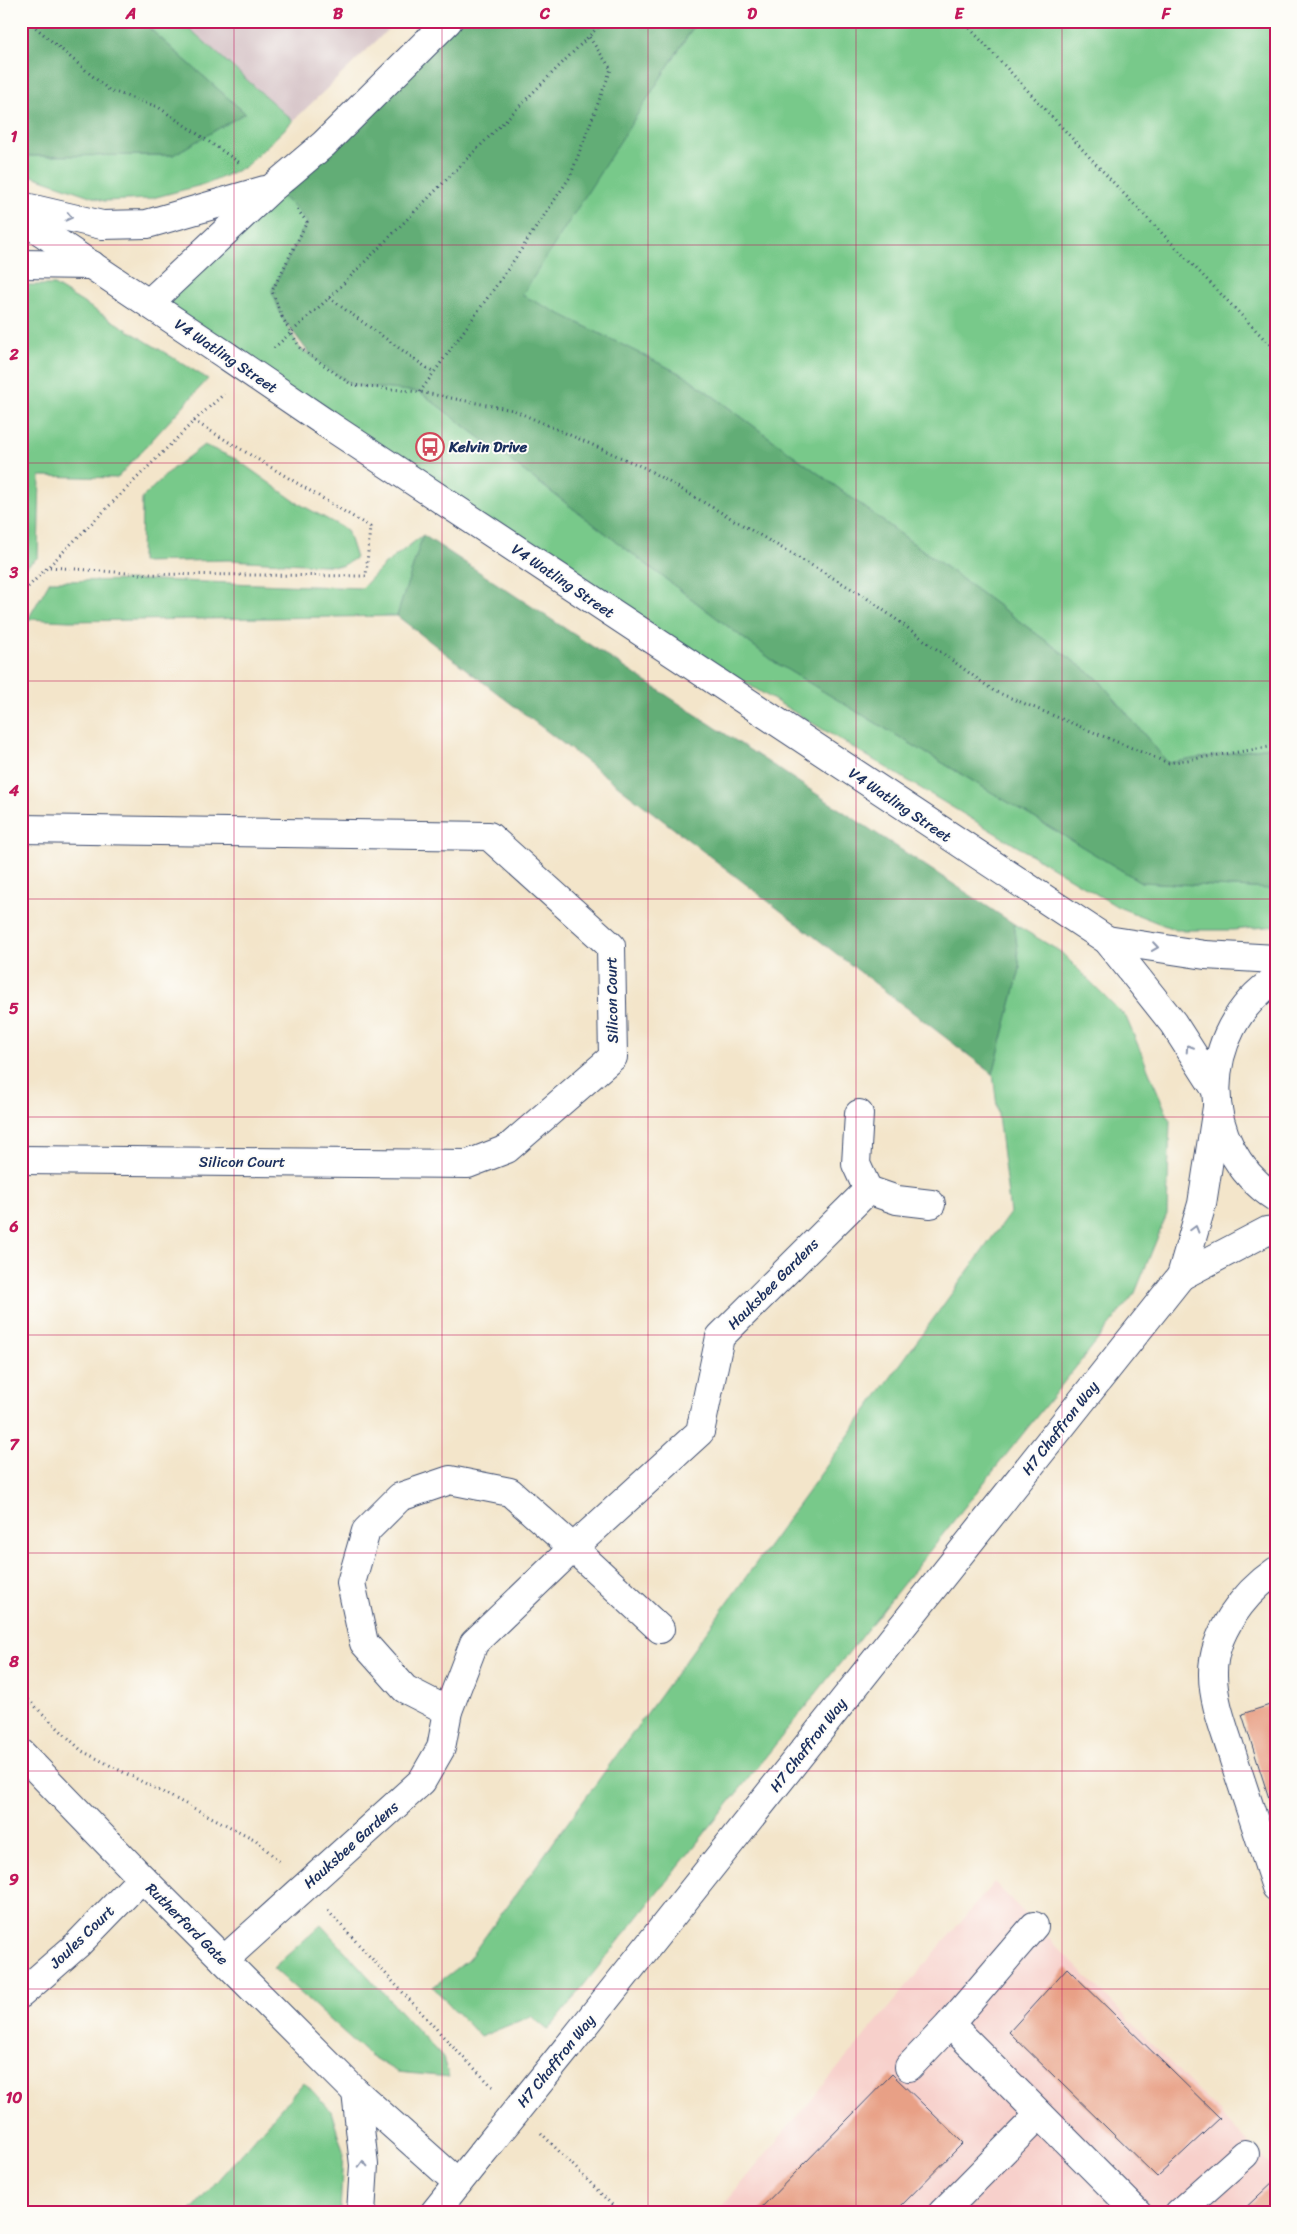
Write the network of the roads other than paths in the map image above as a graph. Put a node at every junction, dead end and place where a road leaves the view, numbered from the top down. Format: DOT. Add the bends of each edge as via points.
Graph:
graph roads {
  1 [pos="448,21"];
  2 [pos="272,188"];
  3 [pos="21,206"];
  4 [pos="21,218"];
  5 [pos="21,264"];
  6 [pos="92,265"];
  7 [pos="149,303"];
  8 [pos="21,829"];
  9 [pos="1106,940"];
  10 [pos="1276,959"];
  11 [pos="1276,978"];
  12 [pos="1216,1098"];
  13 [pos="859,1114"];
  14 [pos="21,1160"];
  15 [pos="868,1190"];
  16 [pos="1276,1198"];
  17 [pos="931,1204"];
  18 [pos="1276,1230"];
  19 [pos="1181,1276"];
  20 [pos="573,1548"];
  21 [pos="1276,1571"];
  22 [pos="660,1629"];
  23 [pos="448,1711"];
  24 [pos="21,1753"];
  25 [pos="142,1878"];
  26 [pos="1276,1887"];
  27 [pos="1034,1926"];
  28 [pos="224,1960"];
  29 [pos="21,1994"];
  30 [pos="950,2024"];
  31 [pos="909,2067"];
  32 [pos="356,2092"];
  33 [pos="1039,2115"];
  34 [pos="487,2148"];
  35 [pos="1245,2154"];
  36 [pos="458,2183"];
  37 [pos="361,2213"];
  38 [pos="434,2213"];
  39 [pos="453,2213"];
  40 [pos="942,2213"];
  41 [pos="1138,2213"];
  42 [pos="1179,2213"];
  1 -- 2 [label="street" via="324,144"];
  3 -- 2 [label="street, one-way" via="102,225 147,224"];
  2 -- 7 [label="street"];
  4 -- 6 [label="street, V4 Watling Street"];
  5 -- 6 [label="street"];
  6 -- 7 [label="street, V4 Watling Street"];
  7 -- 9 [label="street, V4 Watling Street, bridge"];
  8 -- 14 [label="street, Silicon Court" via="489,836 610,946 613,1057 507,1149 468,1164"];
  9 -- 10 [label="street, V4 Watling Street, one-way" via="1206,955"];
  12 -- 9 [label="street, V4 Watling Street, one-way" via="1173,1023"];
  11 -- 12 [label="street, H7 Chaffron Way" via="1243,1009 1228,1034 1219,1061"];
  12 -- 16 [label="street" via="1230,1150 1258,1186"];
  19 -- 12 [label="street, H7 Chaffron Way, one-way" via="1202,1204"];
  13 -- 15 [label="street" via="856,1164"];
  15 -- 17 [label="street" via="897,1200"];
  15 -- 20 [label="street, Hauksbee Gardens" via="720,1337 700,1432"];
  18 -- 19 [label="street, H7 Chaffron Way" via="1267,1231"];
  19 -- 34 [label="street, H7 Chaffron Way, bridge"];
  20 -- 22 [label="street"];
  20 -- 23 [label="street, Hauksbee Gardens" via="474,1642"];
  20 -- 23 [label="street" via="510,1492 450,1480 400,1497 366,1531 351,1583 364,1643 405,1689"];
  21 -- 26 [label="street" via="1264,1579 1231,1616 1216,1649 1213,1675 1219,1713"];
  23 -- 28 [label="street, Hauksbee Gardens" via="441,1748 422,1781"];
  24 -- 25 [label="street, Rutherford Gate"];
  25 -- 28 [label="street, Rutherford Gate"];
  25 -- 29 [label="street, Joules Court" via="77,1944"];
  27 -- 30 [label="street"];
  28 -- 32 [label="street, Rutherford Gate"];
  30 -- 31 [label="street"];
  30 -- 33 [label="street"];
  32 -- 36 [label="street, Rutherford Gate"];
  37 -- 32 [label="street, one-way" via="364,2164"];
  33 -- 40 [label="street"];
  33 -- 41 [label="street"];
  34 -- 36 [label="street, H7 Chaffron Way"];
  34 -- 39 [label="street"];
  35 -- 42 [label="street"];
  36 -- 38 [label="street, H7 Chaffron Way"];
}
